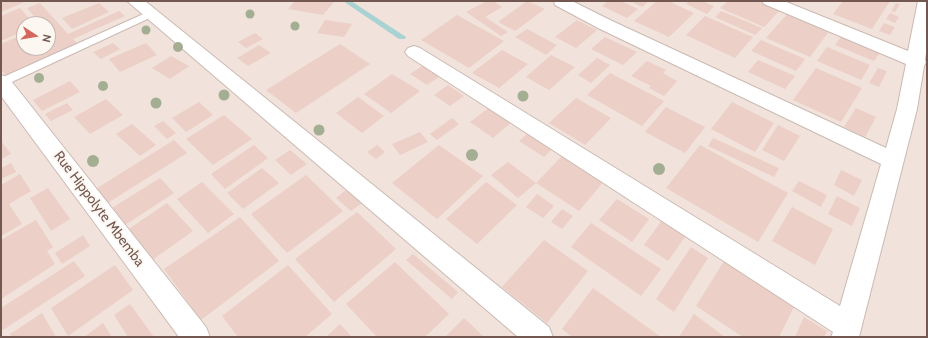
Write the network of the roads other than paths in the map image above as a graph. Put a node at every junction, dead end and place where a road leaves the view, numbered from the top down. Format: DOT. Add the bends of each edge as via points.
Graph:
graph roads {
  1 [pos="561,1"];
  2 [pos="770,1"];
  3 [pos="926,1"];
  4 [pos="143,7"];
  5 [pos="414,52"];
  6 [pos="916,62"];
  7 [pos="1,83"];
  8 [pos="894,161"];
  9 [pos="846,331"];
  10 [pos="196,337"];
  11 [pos="539,337"];
  1 -- 8 [label="street" via="604,24"];
  2 -- 6 [label="street"];
  3 -- 6 [label="street"];
  4 -- 7 [label="lane"];
  4 -- 11 [label="street"];
  5 -- 9 [label="street"];
  6 -- 8 [label="street" via="908,109"];
  7 -- 10 [label="street, Rue Hippolyte Mbemba"];
  8 -- 9 [label="street"];
}
